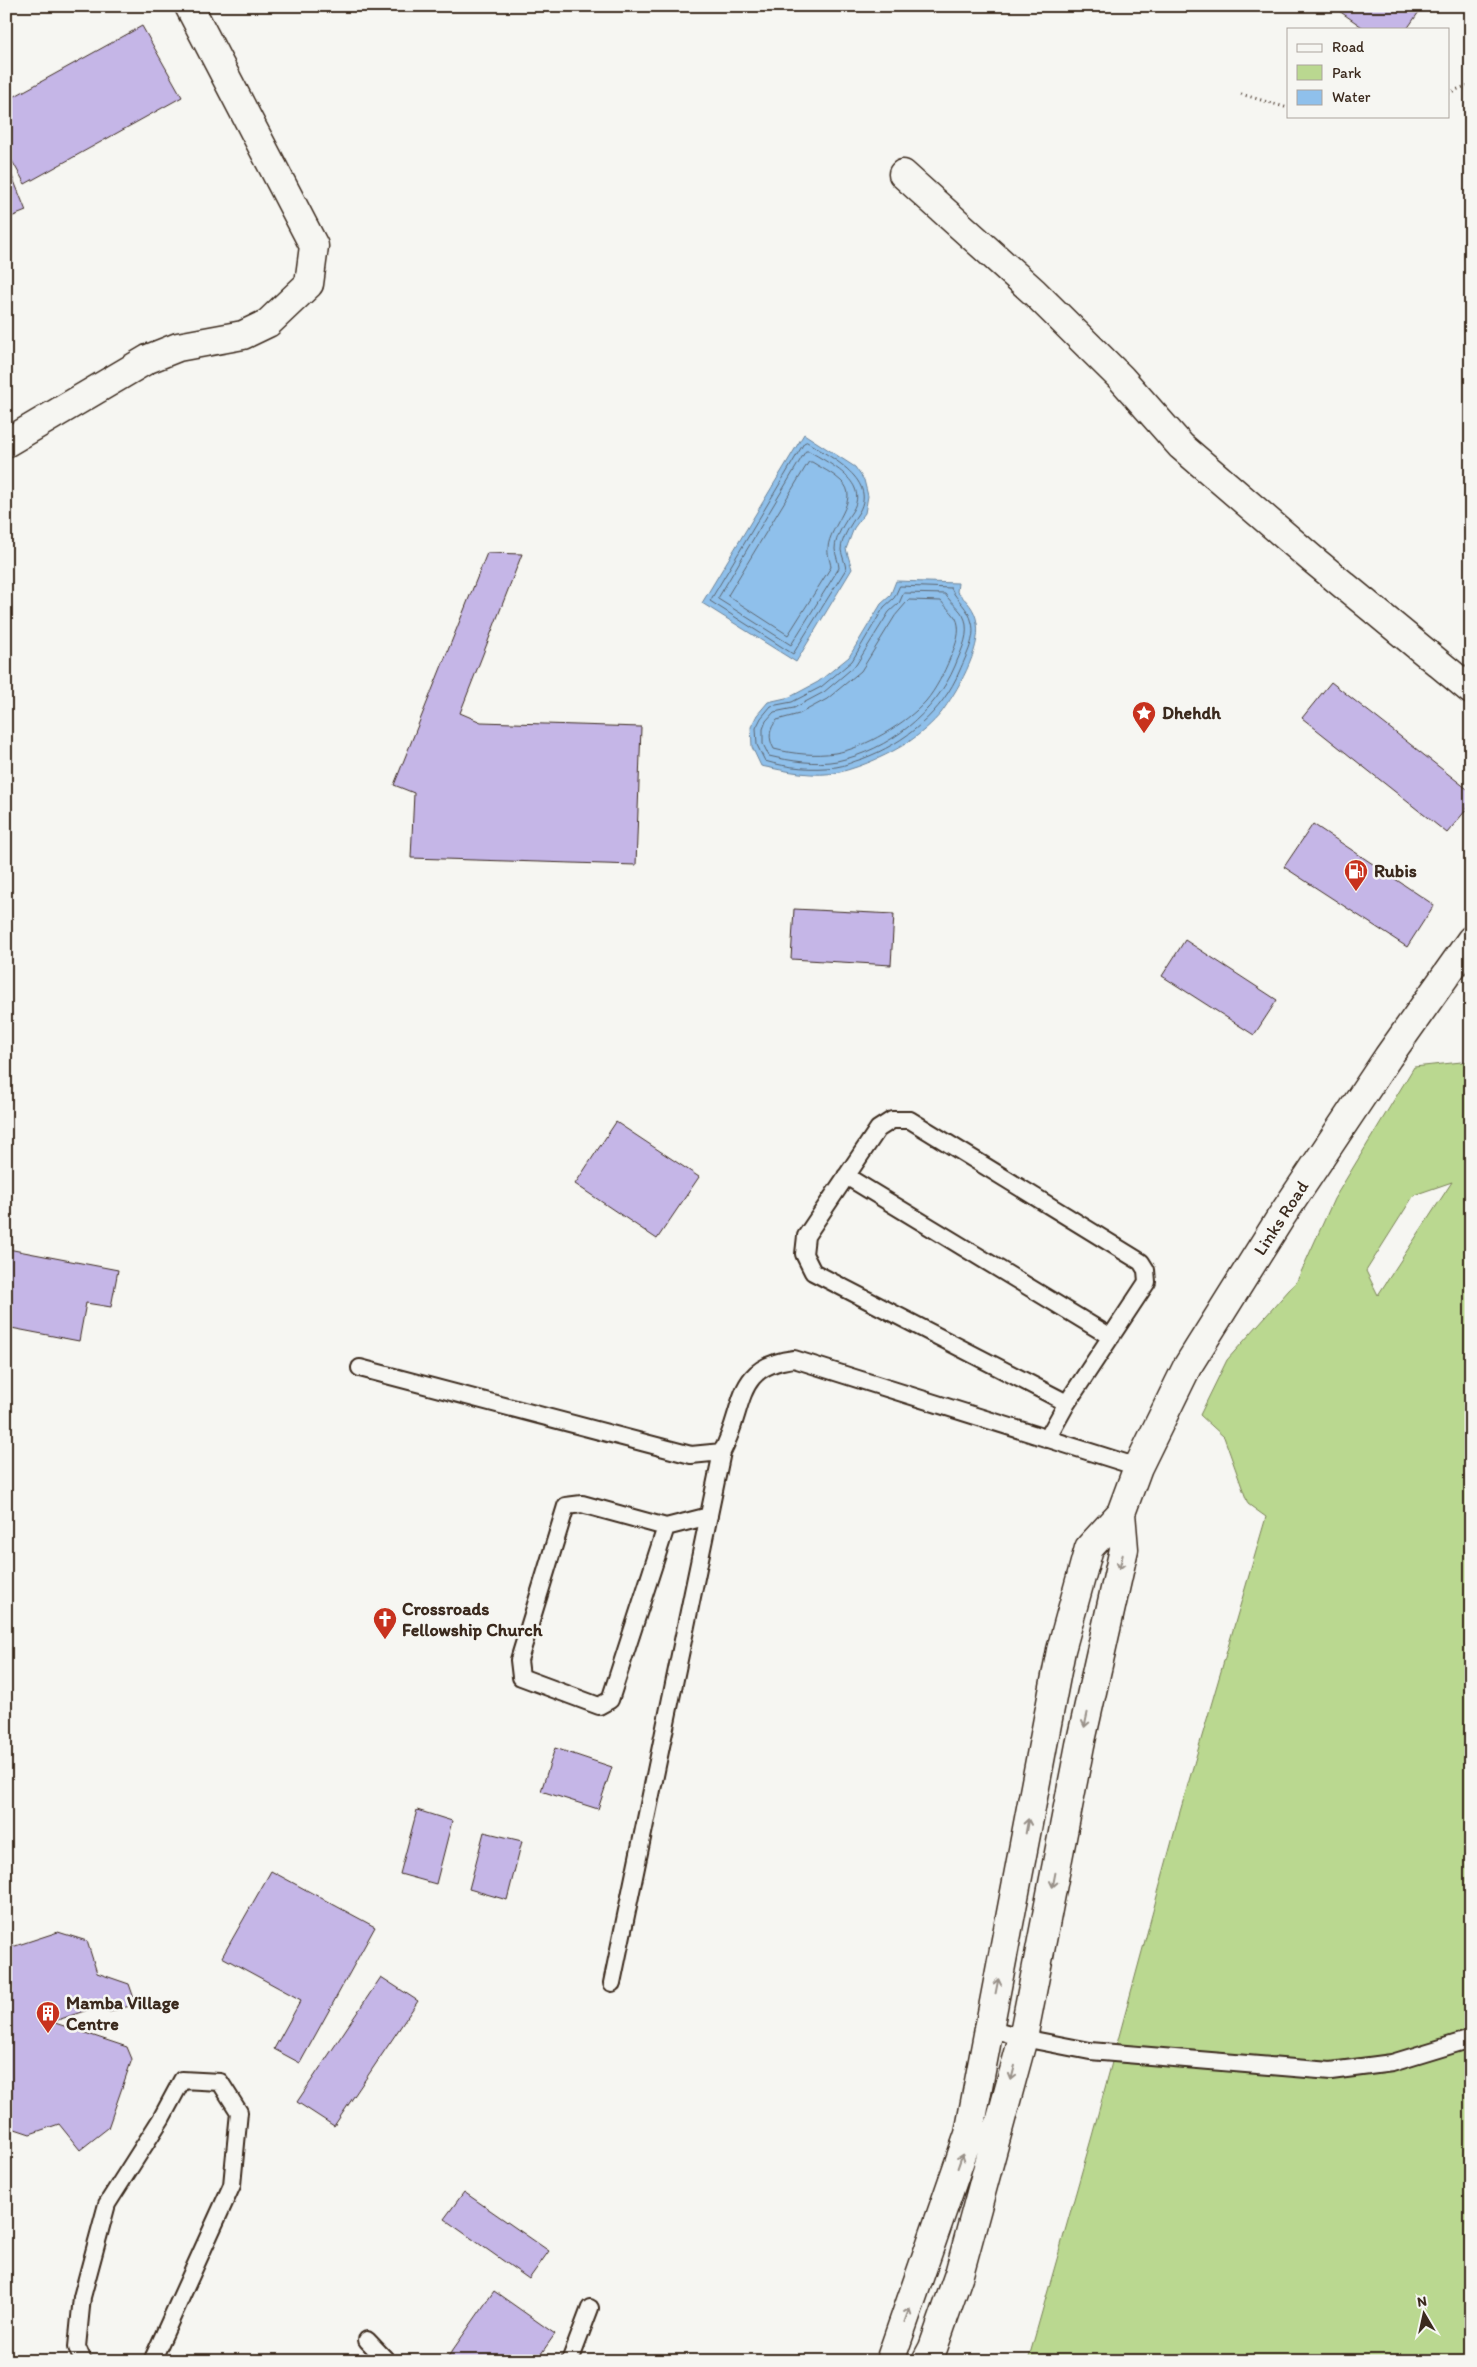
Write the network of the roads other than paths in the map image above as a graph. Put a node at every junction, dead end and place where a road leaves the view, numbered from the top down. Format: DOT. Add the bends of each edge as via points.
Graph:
graph roads {
  1 [pos="189,6"];
  2 [pos="903,174"];
  3 [pos="6,443"];
  4 [pos="1471,690"];
  5 [pos="1471,940"];
  6 [pos="846,1176"];
  7 [pos="1111,1337"];
  8 [pos="360,1368"];
  9 [pos="1067,1403"];
  10 [pos="1047,1439"];
  11 [pos="722,1452"];
  12 [pos="1138,1467"];
  13 [pos="1121,1513"];
  14 [pos="709,1516"];
  15 [pos="666,1527"];
  16 [pos="612,1983"];
  17 [pos="990,2028"];
  18 [pos="1022,2038"];
  19 [pos="1471,2039"];
  20 [pos="590,2308"];
  21 [pos="367,2340"];
  22 [pos="83,2361"];
  23 [pos="152,2361"];
  24 [pos="387,2361"];
  25 [pos="570,2361"];
  26 [pos="890,2361"];
  27 [pos="926,2361"];
  1 -- 3 [label="main road" via="314,246 309,284 268,323 243,336 178,347 148,359"];
  2 -- 4 [label="main road" via="1034,292 1121,378 1181,446 1310,558"];
  5 -- 12 [label="main road, Links Road" via="1281,1217 1187,1367"];
  6 -- 7 [label="lane"];
  6 -- 7 [label="lane" via="878,1129 892,1120 910,1120 1142,1262 1147,1282"];
  6 -- 9 [label="lane" via="806,1236 804,1254 813,1272"];
  7 -- 9 [label="lane"];
  8 -- 11 [label="lane" via="691,1455"];
  9 -- 10 [label="lane"];
  10 -- 11 [label="lane" via="794,1359 761,1368 748,1380 732,1434"];
  10 -- 12 [label="lane"];
  11 -- 14 [label="lane"];
  12 -- 13 [label="main road, Links Road"];
  17 -- 13 [label="main road, one-way" via="1061,1650 1089,1548"];
  13 -- 18 [label="main road, one-way" via="1124,1549 1080,1745"];
  14 -- 15 [label="lane"];
  14 -- 16 [label="lane"];
  15 -- 15 [label="lane" via="582,1504 566,1506 519,1660 521,1677 599,1706 610,1700"];
  17 -- 18 [label="lane"];
  26 -- 17 [label="main road, one-way" via="969,2134"];
  18 -- 19 [label="lane" via="1090,2051 1330,2071 1392,2063"];
  18 -- 27 [label="main road, one-way" via="959,2274"];
  20 -- 25 [label="lane"];
  21 -- 24 [label="lane"];
  22 -- 23 [label="lane" via="77,2347 82,2297 107,2204 182,2080 220,2082 239,2112 232,2185"];
}
